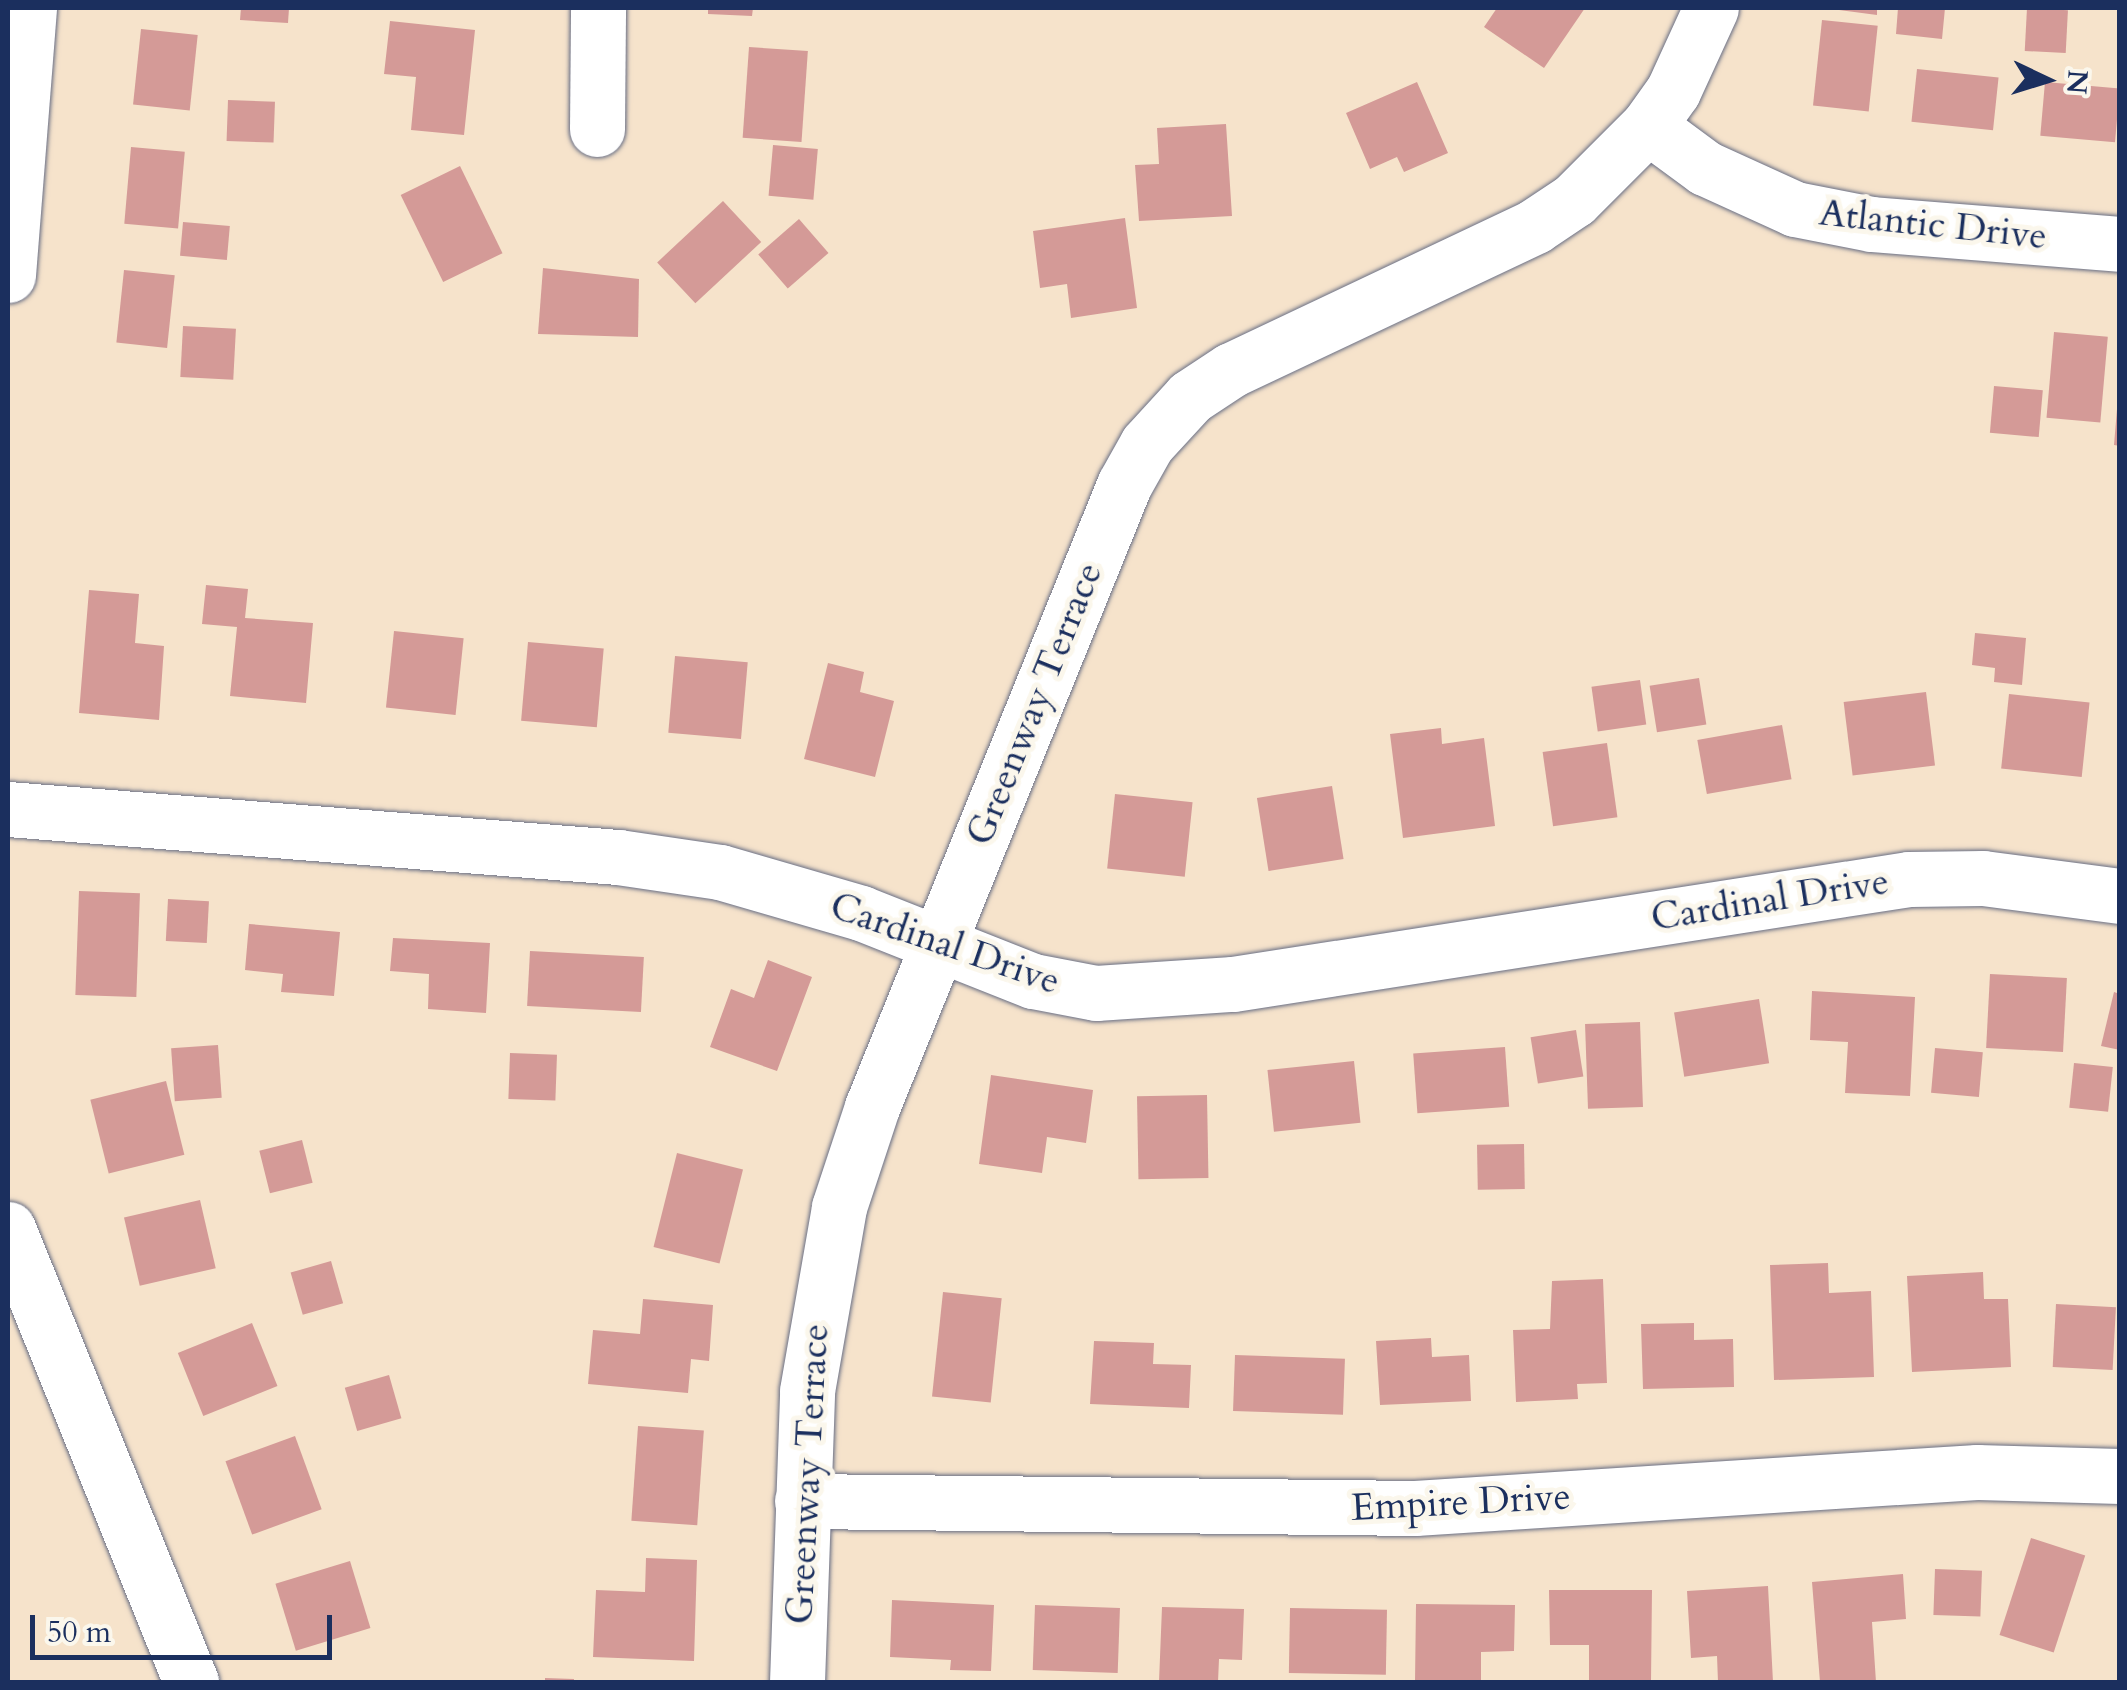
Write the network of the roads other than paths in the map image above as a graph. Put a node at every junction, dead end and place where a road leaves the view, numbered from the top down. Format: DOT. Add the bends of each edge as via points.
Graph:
graph roads {
  1 [pos="29,8"];
  2 [pos="598,8"];
  3 [pos="1711,8"];
  4 [pos="1648,126"];
  5 [pos="597,129"];
  6 [pos="2120,244"];
  7 [pos="8,275"];
  8 [pos="8,809"];
  9 [pos="2120,896"];
  10 [pos="936,947"];
  11 [pos="8,1230"];
  12 [pos="2120,1476"];
  13 [pos="802,1502"];
  14 [pos="191,1682"];
  15 [pos="796,1682"];
  1 -- 7 [label="street"];
  2 -- 5 [label="street"];
  3 -- 4 [label="street, Greenway Terrace" via="1673,91"];
  4 -- 6 [label="street, Atlantic Drive" via="1735,184 1810,213"];
  4 -- 10 [label="street, Greenway Terrace" via="1603,175 1534,226 1231,370 1190,398 1148,444 1124,485"];
  8 -- 10 [label="street, Cardinal Drive" via="618,857 720,872 861,913"];
  9 -- 10 [label="street, Cardinal Drive" via="1983,878 1909,879 1148,993 1034,981"];
  10 -- 13 [label="street, Greenway Terrace" via="838,1207 807,1391"];
  11 -- 14 [label="street" via="152,1572"];
  12 -- 13 [label="street, Empire Drive" via="1977,1472 1414,1508"];
  13 -- 15 [label="street, Greenway Terrace"];
}
